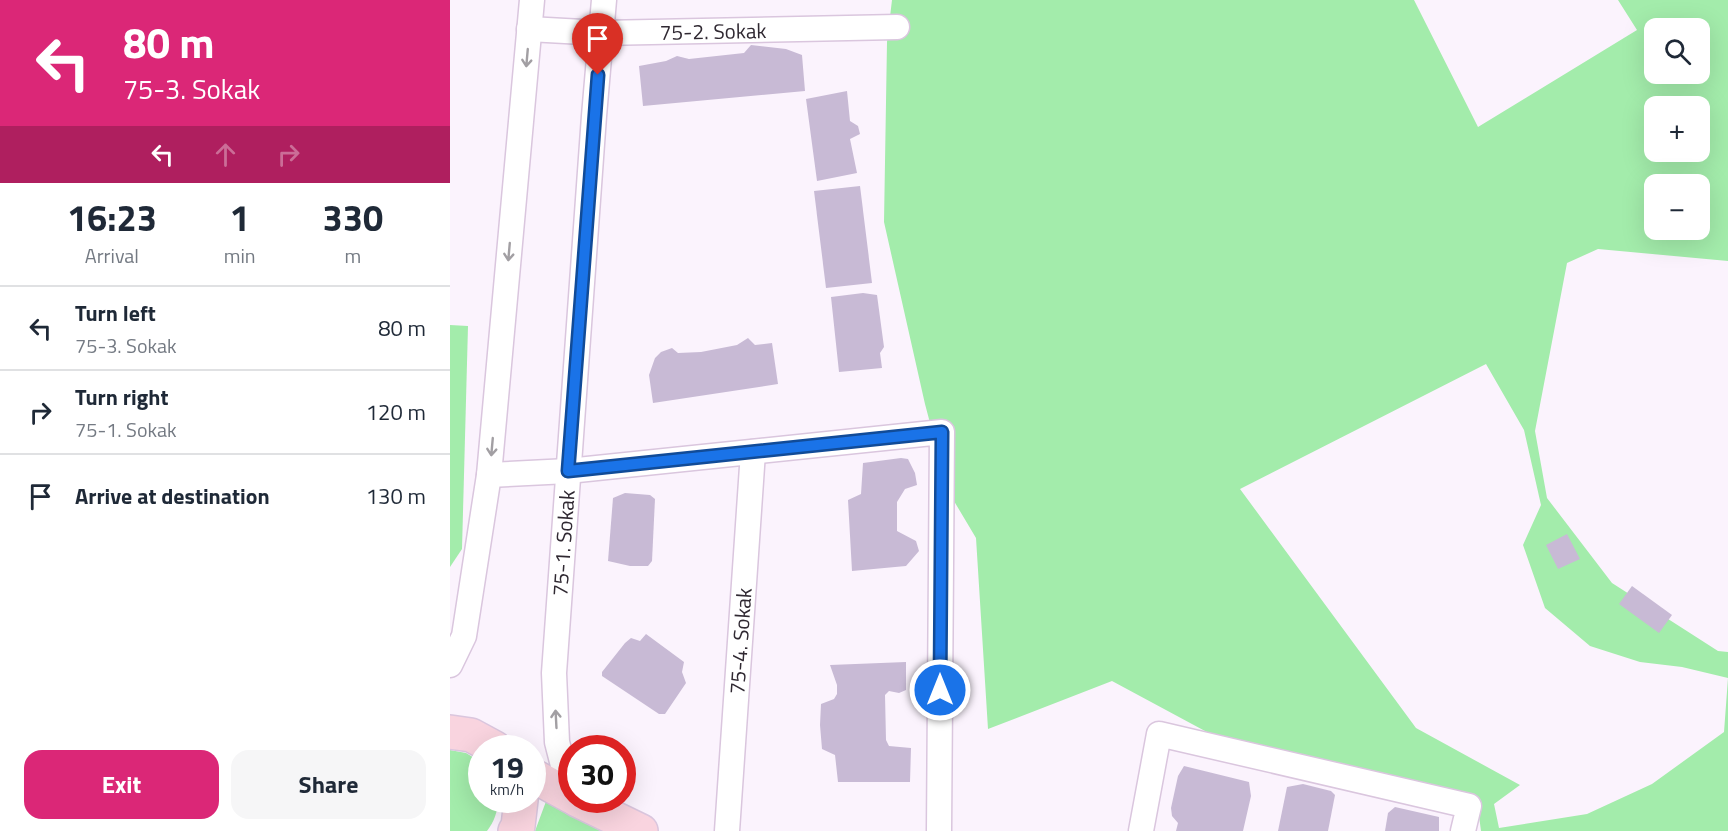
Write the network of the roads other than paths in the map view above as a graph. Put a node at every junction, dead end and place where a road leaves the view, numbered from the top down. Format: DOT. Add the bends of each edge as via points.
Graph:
graph roads {
  1 [pos="532,0"];
  2 [pos="604,0"];
  3 [pos="897,27"];
  4 [pos="529,29"];
  5 [pos="601,33"];
  6 [pos="753,452"];
  7 [pos="568,471"];
  8 [pos="489,475"];
  9 [pos="450,665"];
  10 [pos="450,708"];
  11 [pos="470,735"];
  12 [pos="558,746"];
  13 [pos="520,813"];
  14 [pos="603,813"];
  15 [pos="515,831"];
  16 [pos="641,831"];
  17 [pos="727,831"];
  18 [pos="939,831"];
  19 [pos="1141,831"];
  20 [pos="1463,831"];
  1 -- 4 [label="street"];
  2 -- 5 [label="street, 75-1. Sokak"];
  3 -- 5 [label="street, 75-2. Sokak"];
  4 -- 5 [label="street, 75-2. Sokak"];
  4 -- 8 [label="street, one-way"];
  5 -- 7 [label="street, 75-1. Sokak"];
  6 -- 7 [label="street"];
  6 -- 17 [label="street, 75-4. Sokak"];
  6 -- 18 [label="street" via="942,432"];
  7 -- 8 [label="street"];
  12 -- 7 [label="street, 75-1. Sokak, one-way" via="554,673"];
  8 -- 9 [label="street" via="465,636"];
  10 -- 11 [label="main road"];
  13 -- 15 [label="main road"];
  14 -- 16 [label="main road"];
  19 -- 20 [label="street" via="1159,734 1469,806"];
}
